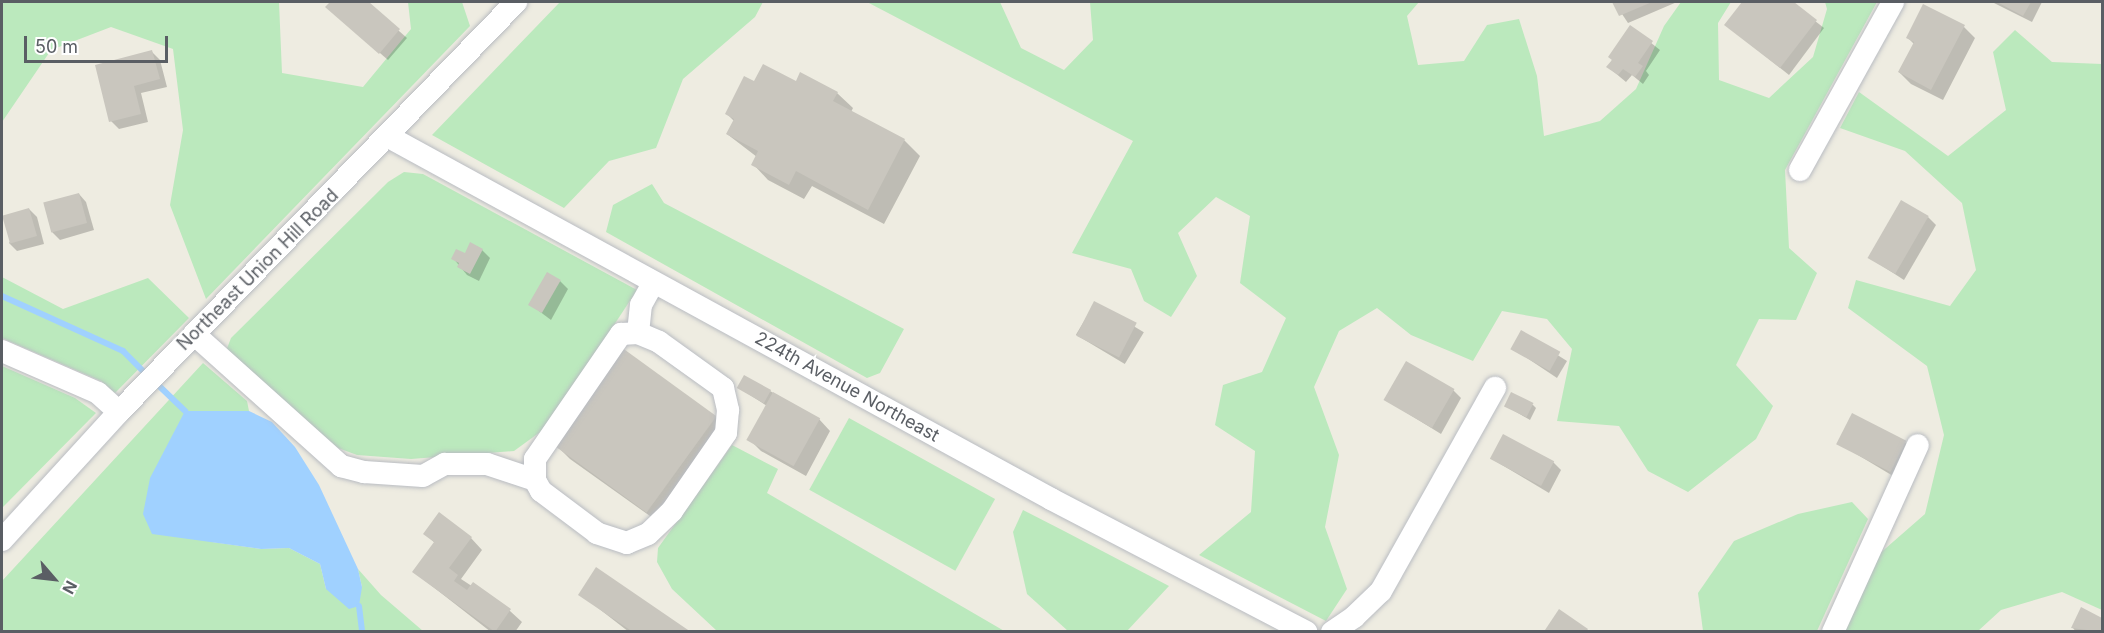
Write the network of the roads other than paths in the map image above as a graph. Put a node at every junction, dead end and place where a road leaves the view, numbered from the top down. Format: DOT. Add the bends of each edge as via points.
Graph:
graph roads {
  1 [pos="516,2"];
  2 [pos="1893,2"];
  3 [pos="389,137"];
  4 [pos="1800,170"];
  5 [pos="654,282"];
  6 [pos="638,333"];
  7 [pos="194,334"];
  8 [pos="2,351"];
  9 [pos="1496,387"];
  10 [pos="119,412"];
  11 [pos="1918,445"];
  12 [pos="536,480"];
  13 [pos="2,540"];
  14 [pos="1307,632"];
  15 [pos="1332,632"];
  16 [pos="1833,632"];
  1 -- 3 [label="street, Northeast Union Hill Road"];
  2 -- 4 [label="street"];
  3 -- 5 [label="street, 224th Avenue Northeast"];
  3 -- 7 [label="street, Northeast Union Hill Road"];
  5 -- 6 [label="street" via="641,305"];
  5 -- 14 [label="street, 224th Avenue Northeast" via="1051,499"];
  6 -- 12 [label="street" via="621,334 546,439 535,459"];
  6 -- 12 [label="street" via="659,342 723,388 728,410 726,433 713,455 672,511 648,534 627,543 597,533 542,491"];
  7 -- 10 [label="street, Northeast Union Hill Road"];
  7 -- 12 [label="street" via="341,466 364,472 423,476 445,464 487,464"];
  8 -- 10 [label="street" via="98,393"];
  9 -- 15 [label="street" via="1381,591"];
  10 -- 13 [label="street, Northeast Union Hill Road"];
  11 -- 16 [label="street"];
}
